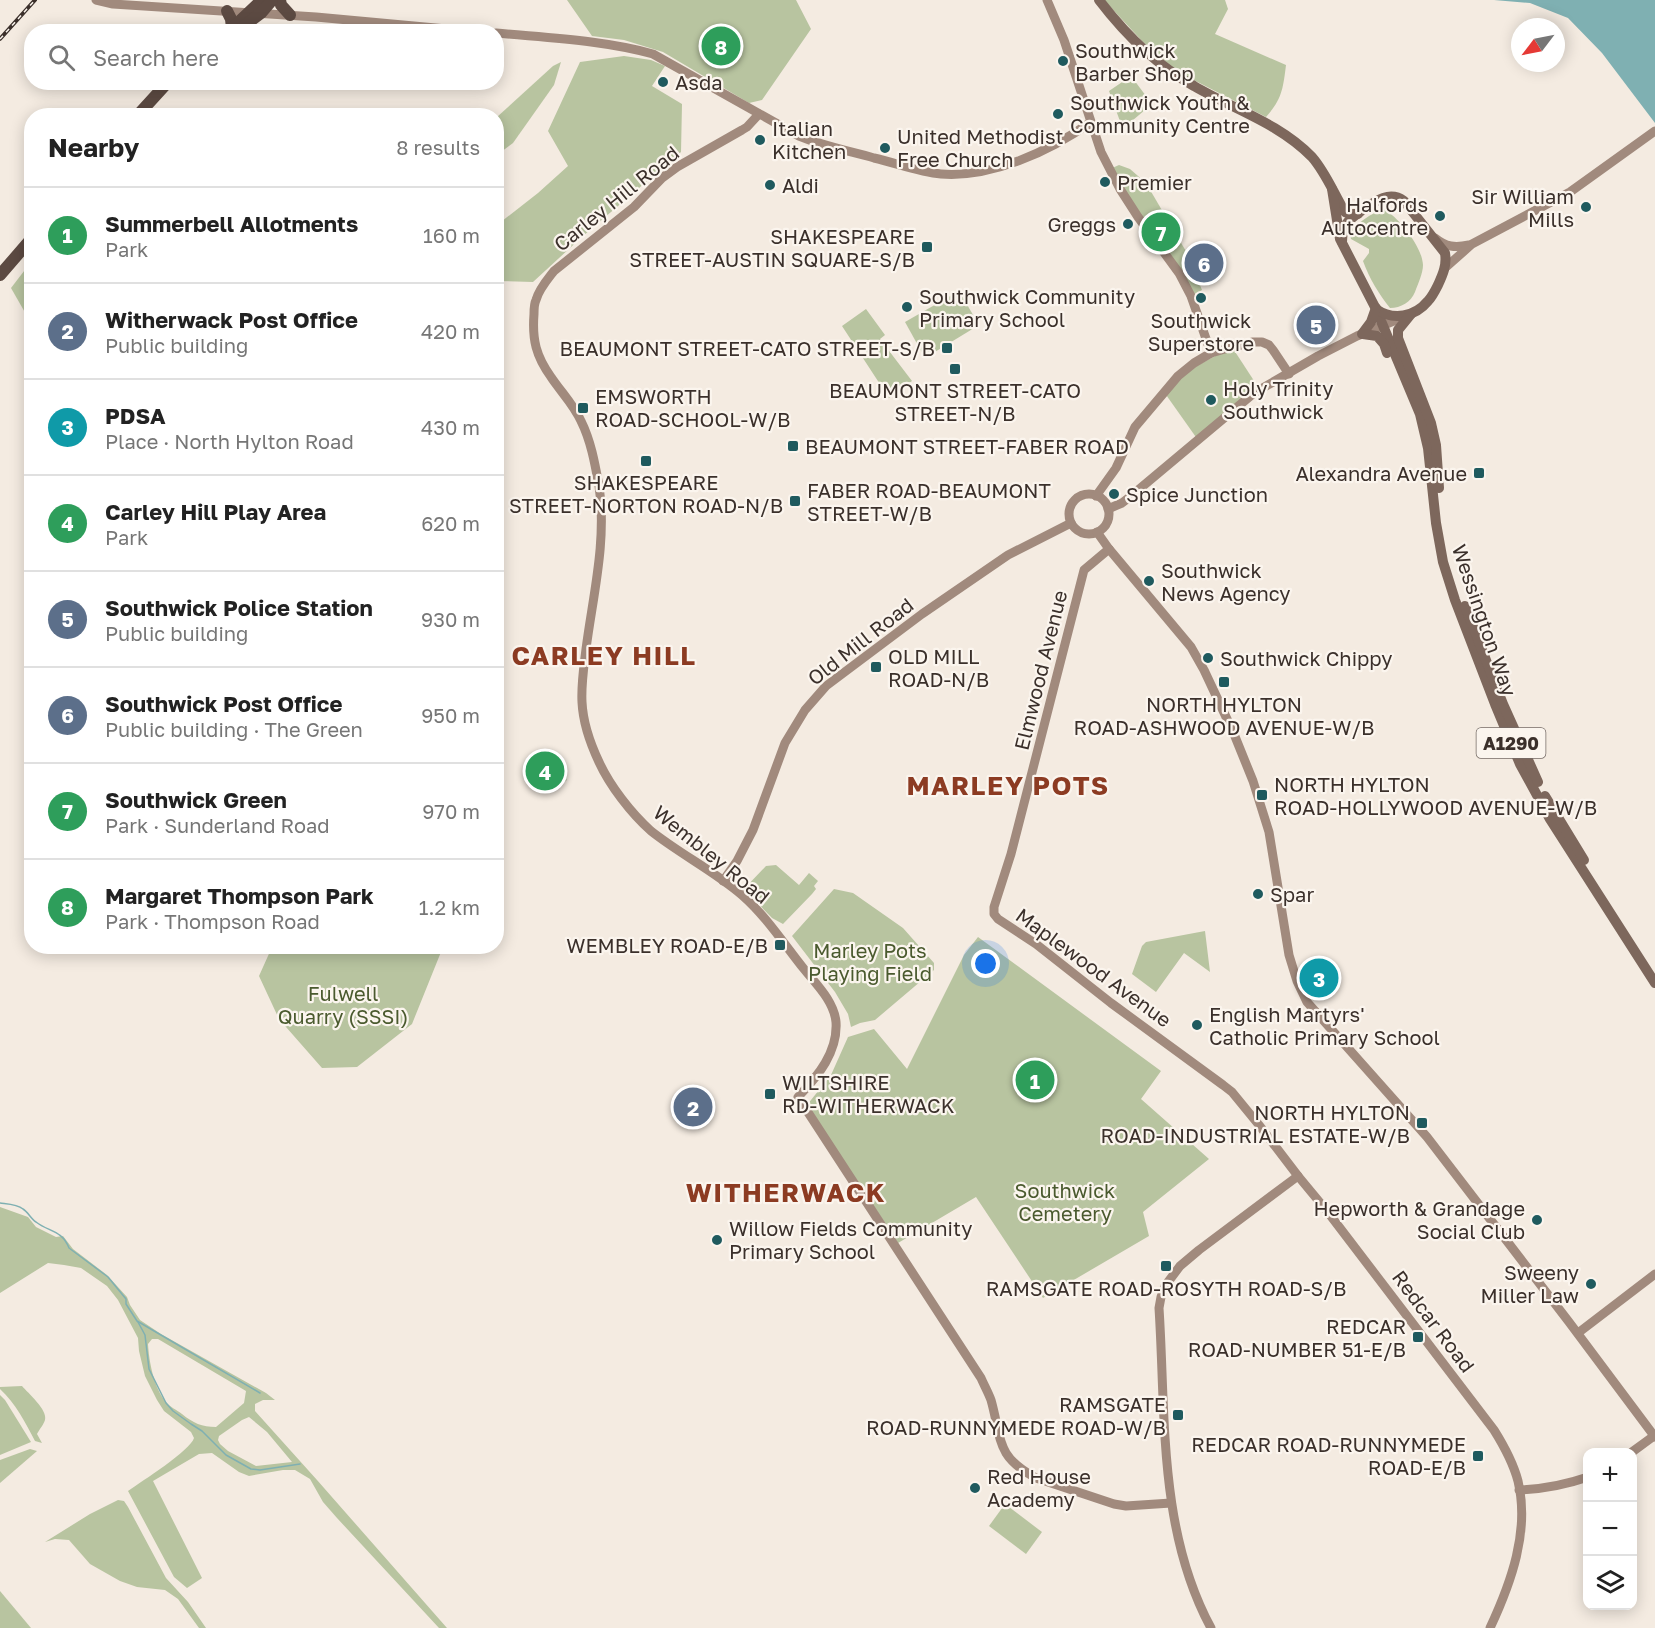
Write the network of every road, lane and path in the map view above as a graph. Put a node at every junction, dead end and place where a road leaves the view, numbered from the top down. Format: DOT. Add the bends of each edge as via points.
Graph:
graph roads {
  1 [pos="96,0"];
  2 [pos="262,0"];
  3 [pos="272,0"];
  4 [pos="280,0"];
  5 [pos="1047,0"];
  6 [pos="1099,0"];
  7 [pos="226,11"];
  8 [pos="248,13"];
  9 [pos="261,13"];
  10 [pos="290,15"];
  11 [pos="231,24"];
  12 [pos="238,24"];
  13 [pos="242,24"];
  14 [pos="398,24"];
  15 [pos="504,34"];
  16 [pos="161,90"];
  17 [pos="144,108"];
  18 [pos="759,114"];
  19 [pos="1091,122"];
  20 [pos="1655,131"];
  21 [pos="1332,189"];
  22 [pos="1358,214"];
  23 [pos="1431,235"];
  24 [pos="1472,244"];
  25 [pos="1342,245"];
  26 [pos="24,247"];
  27 [pos="1445,268"];
  28 [pos="0,275"];
  29 [pos="535,300"];
  30 [pos="1376,309"];
  31 [pos="1411,314"];
  32 [pos="1383,327"];
  33 [pos="1363,334"];
  34 [pos="1211,353"];
  35 [pos="1289,374"];
  36 [pos="1412,394"];
  37 [pos="1096,496"];
  38 [pos="1108,508"];
  39 [pos="1071,523"];
  40 [pos="1097,532"];
  41 [pos="1109,549"];
  42 [pos="723,881"];
  43 [pos="994,914"];
  44 [pos="1655,970"];
  45 [pos="1655,983"];
  46 [pos="1232,1092"];
  47 [pos="1298,1176"];
  48 [pos="1655,1274"];
  49 [pos="1578,1333"];
  50 [pos="1655,1436"];
  51 [pos="1637,1449"];
  52 [pos="1583,1478"];
  53 [pos="1520,1494"];
  54 [pos="1171,1503"];
  55 [pos="1211,1628"];
  56 [pos="1490,1628"];
  1 -- 7 [label="street"];
  2 -- 8 [label="highway"];
  3 -- 9 [label="highway"];
  4 -- 10 [label="highway"];
  5 -- 19 [label="street"];
  6 -- 21 [label="main road, A1290" via="1163,66 1192,86 1271,126 1299,146 1322,170"];
  7 -- 8 [label="street"];
  7 -- 11 [label="highway"];
  8 -- 9 [label="street"];
  8 -- 12 [label="highway"];
  9 -- 10 [label="street"];
  9 -- 13 [label="highway"];
  10 -- 14 [label="street"];
  15 -- 18 [label="street" via="652,54"];
  16 -- 17 [label="highway"];
  18 -- 19 [label="street" via="818,144 928,172 952,174 981,171 1022,159 1063,141"];
  18 -- 29 [label="street, Carley Hill Road" via="747,127 662,178 634,207 554,271"];
  19 -- 34 [label="street" via="1101,152 1138,217 1191,296"];
  20 -- 24 [label="street" via="1570,192"];
  21 -- 22 [label="main road, A1290" via="1345,212"];
  21 -- 25 [label="main road, A1290"];
  22 -- 23 [label="main road, A1290" via="1383,197 1395,196 1404,201"];
  22 -- 25 [label="main road, A1290" via="1343,231"];
  23 -- 24 [label="street" via="1453,247"];
  23 -- 27 [label="main road, A1290" via="1445,253"];
  24 -- 27 [label="street"];
  25 -- 30 [label="main road, Wessington Way / A1290"];
  26 -- 28 [label="highway"];
  27 -- 31 [label="main road, A1290" via="1427,303"];
  29 -- 42 [label="street, Wembley Road" via="534,343 540,361 581,420 589,441 602,510 602,537 582,679 587,732 612,785 641,821"];
  30 -- 31 [label="main road" via="1389,316"];
  30 -- 32 [label="main road, Wessington Way / A1290"];
  30 -- 33 [label="main road"];
  31 -- 32 [label="street"];
  31 -- 44 [label="main road, Wessington Way / A1290" via="1398,330 1398,338 1431,423 1445,537 1462,599 1540,787"];
  32 -- 33 [label="street"];
  32 -- 36 [label="main road, Wessington Way / A1290"];
  33 -- 35 [label="street"];
  33 -- 36 [label="main road" via="1380,339"];
  34 -- 35 [label="street" via="1262,342 1273,350"];
  34 -- 37 [label="street" via="1178,376 1135,427 1116,468"];
  35 -- 38 [label="street" via="1254,393 1131,496"];
  36 -- 45 [label="main road, Wessington Way / A1290" via="1427,442 1443,562 1499,714 1550,819"];
  37 -- 38 [label="street"];
  37 -- 39 [label="street" via="1083,495 1072,503"];
  38 -- 40 [label="street" via="1106,525"];
  39 -- 40 [label="street" via="1079,532"];
  39 -- 42 [label="street, Old Mill Road" via="1008,555 826,686 805,710 785,743 753,830"];
  40 -- 41 [label="street"];
  41 -- 43 [label="street, Elmwood Avenue" via="1084,570"];
  41 -- 49 [label="street" via="1191,647 1234,734 1269,832 1289,955 1307,1002 1427,1137"];
  42 -- 54 [label="street, Wembley Road" via="755,908 833,1008 835,1036 828,1058 798,1096 981,1378 990,1398 997,1433 1010,1460 1036,1478 1114,1504"];
  43 -- 46 [label="street, Maplewood Avenue"];
  46 -- 47 [label="street, Redcar Road"];
  47 -- 53 [label="street, Redcar Road" via="1494,1430 1513,1465"];
  47 -- 54 [label="street" via="1198,1250 1165,1286 1159,1308"];
  48 -- 49 [label="street"];
  49 -- 50 [label="street"];
  50 -- 51 [label="street"];
  52 -- 53 [label="street"];
  53 -- 56 [label="street, Redcar Road" via="1517,1558"];
  54 -- 55 [label="street" via="1182,1555"];
}
